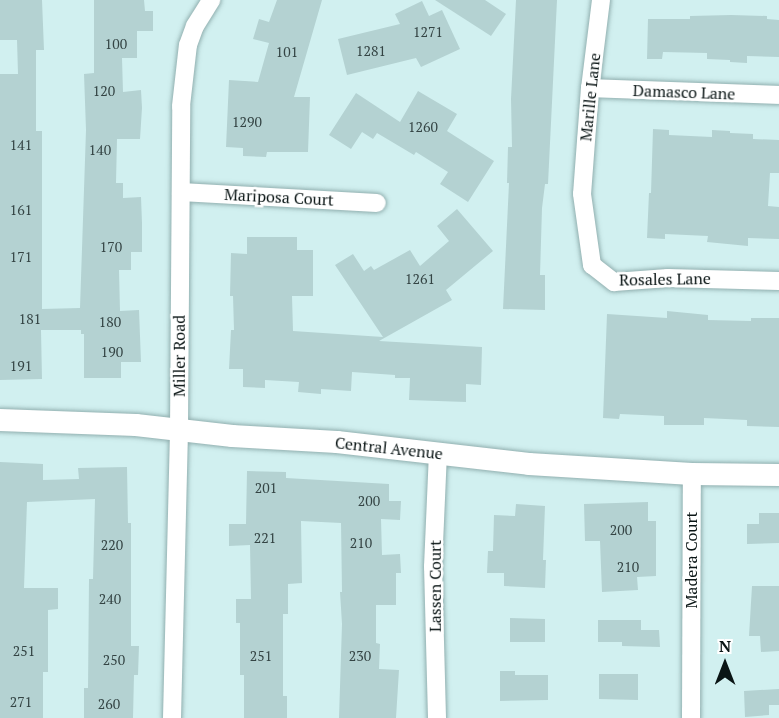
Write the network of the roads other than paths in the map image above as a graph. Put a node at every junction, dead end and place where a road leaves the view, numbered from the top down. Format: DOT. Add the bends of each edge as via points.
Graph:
graph roads {
  1 [pos="211,0"];
  2 [pos="601,0"];
  3 [pos="590,88"];
  4 [pos="779,95"];
  5 [pos="181,192"];
  6 [pos="582,194"];
  7 [pos="378,202"];
  8 [pos="779,281"];
  9 [pos="0,420"];
  10 [pos="179,430"];
  11 [pos="438,453"];
  12 [pos="692,474"];
  13 [pos="779,475"];
  14 [pos="172,718"];
  15 [pos="437,718"];
  16 [pos="691,718"];
  1 -- 5 [label="street, Miller Road" via="195,26 183,69"];
  2 -- 3 [label="street, Marille Lane"];
  3 -- 4 [label="street, Damasco Lane"];
  3 -- 6 [label="street, Marille Lane"];
  5 -- 7 [label="street, Mariposa Court"];
  5 -- 10 [label="street, Miller Road"];
  6 -- 8 [label="street, Rosales Lane" via="592,265 614,282 668,278"];
  9 -- 10 [label="street, Central Avenue"];
  10 -- 11 [label="street, Central Avenue"];
  10 -- 14 [label="street, Miller Road"];
  11 -- 12 [label="street, Central Avenue" via="529,464"];
  11 -- 15 [label="street, Lassen Court" via="433,567"];
  12 -- 13 [label="street, Central Avenue"];
  12 -- 16 [label="street, Madera Court"];
}
